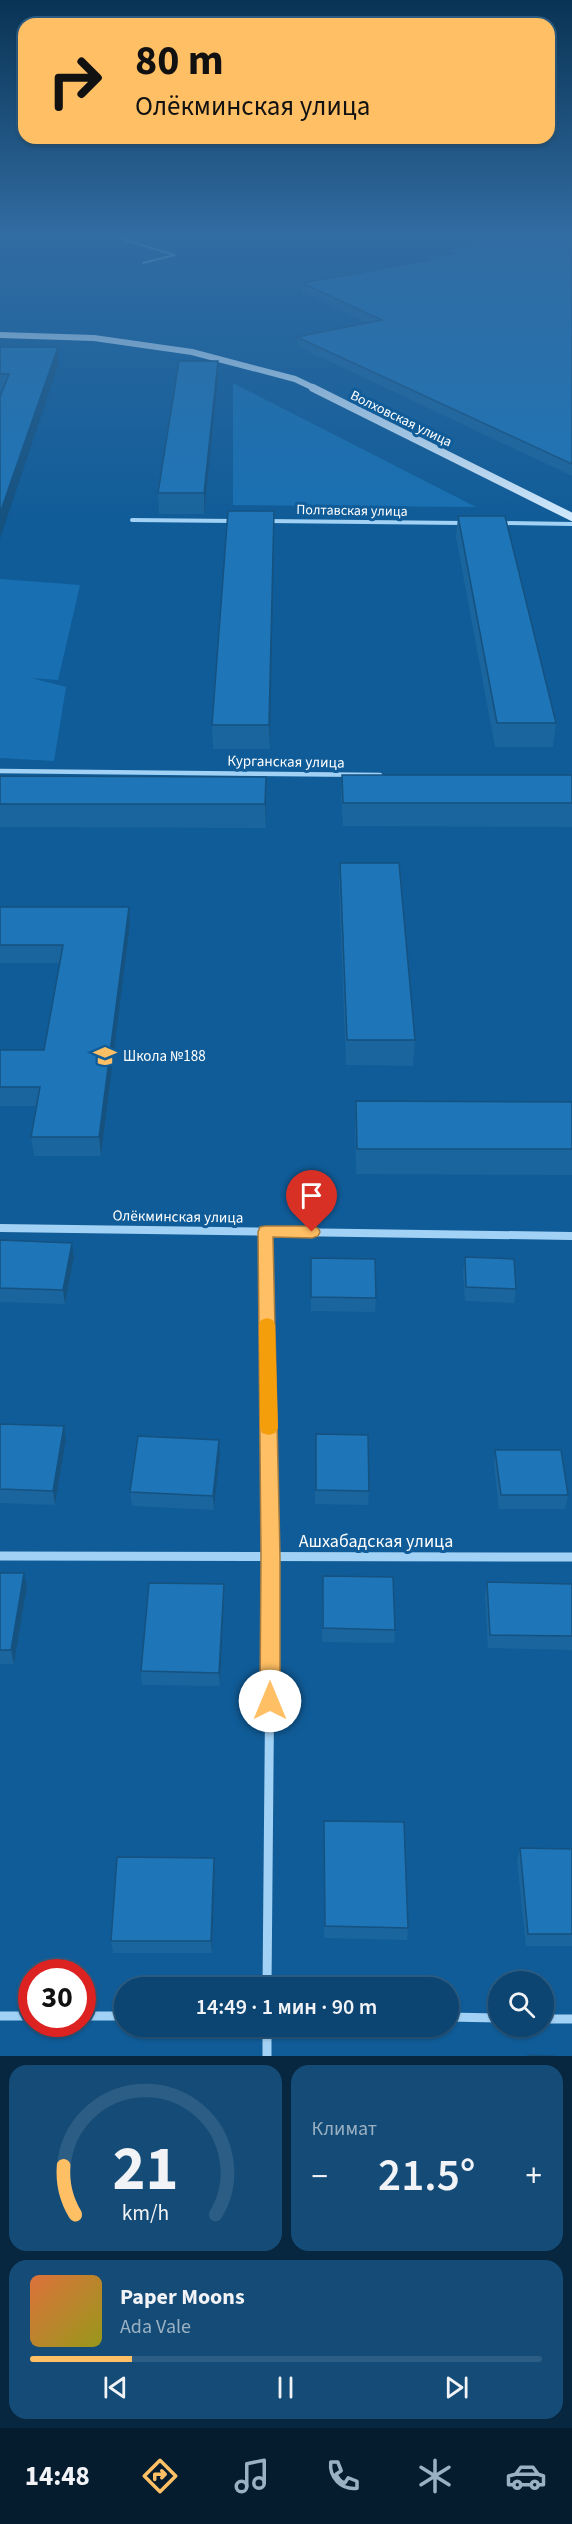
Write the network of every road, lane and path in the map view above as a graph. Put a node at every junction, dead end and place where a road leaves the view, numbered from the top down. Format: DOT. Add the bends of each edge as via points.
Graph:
graph roads {
  1 [pos="0,335"];
  2 [pos="572,517"];
  3 [pos="132,520"];
  4 [pos="237,521"];
  5 [pos="260,521"];
  6 [pos="467,523"];
  7 [pos="491,523"];
  8 [pos="572,524"];
  9 [pos="0,771"];
  10 [pos="393,775"];
  11 [pos="0,1228"];
  12 [pos="265,1232"];
  13 [pos="572,1236"];
  14 [pos="0,1556"];
  15 [pos="271,1557"];
  16 [pos="572,1557"];
  17 [pos="267,1977"];
  18 [pos="0,2016"];
  19 [pos="18,2016"];
  20 [pos="96,2016"];
  21 [pos="114,2016"];
  22 [pos="459,2017"];
  23 [pos="488,2018"];
  24 [pos="554,2019"];
  25 [pos="572,2019"];
  26 [pos="267,2037"];
  27 [pos="267,2056"];
  1 -- 2 [label="main road, Волховская улица" via="94,338 181,350 295,379"];
  3 -- 4 [label="street"];
  5 -- 6 [label="street, Полтавская улица"];
  7 -- 8 [label="street"];
  9 -- 10 [label="street, Курганская улица"];
  11 -- 12 [label="street, Олёкминская улица"];
  12 -- 13 [label="street, Олёкминская улица"];
  12 -- 15 [label="street"];
  14 -- 15 [label="street, Ашхабадская улица"];
  15 -- 16 [label="street, Ашхабадская улица"];
  15 -- 17 [label="street"];
  18 -- 19 [label="street"];
  20 -- 21 [label="street"];
  22 -- 23 [label="street"];
  24 -- 25 [label="street"];
  26 -- 27 [label="street"];
}
